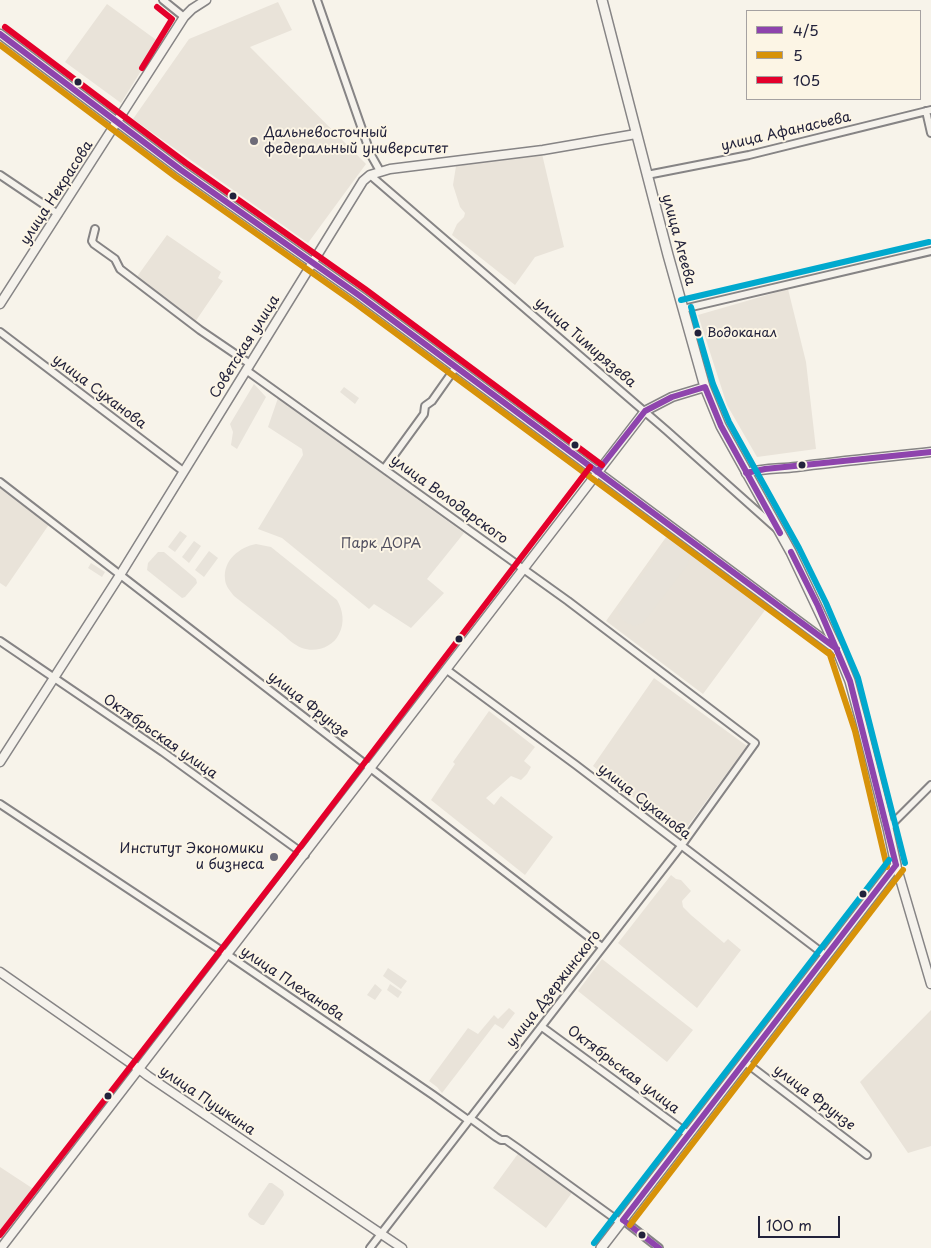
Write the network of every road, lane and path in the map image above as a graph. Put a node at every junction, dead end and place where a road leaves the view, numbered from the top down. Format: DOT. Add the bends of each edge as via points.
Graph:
graph roads {
  1 [pos="163,0"];
  2 [pos="206,0"];
  3 [pos="317,0"];
  4 [pos="602,0"];
  5 [pos="184,17"];
  6 [pos="0,34"];
  7 [pos="929,110"];
  8 [pos="118,122"];
  9 [pos="931,133"];
  10 [pos="636,134"];
  11 [pos="380,171"];
  12 [pos="0,175"];
  13 [pos="370,175"];
  14 [pos="647,175"];
  15 [pos="58,214"];
  16 [pos="94,229"];
  17 [pos="931,251"];
  18 [pos="312,263"];
  19 [pos="0,304"];
  20 [pos="683,309"];
  21 [pos="0,332"];
  22 [pos="248,367"];
  23 [pos="456,367"];
  24 [pos="705,387"];
  25 [pos="645,411"];
  26 [pos="931,452"];
  27 [pos="384,469"];
  28 [pos="183,471"];
  29 [pos="598,472"];
  30 [pos="746,473"];
  31 [pos="0,482"];
  32 [pos="780,533"];
  33 [pos="524,570"];
  34 [pos="120,575"];
  35 [pos="0,640"];
  36 [pos="837,650"];
  37 [pos="447,670"];
  38 [pos="53,678"];
  39 [pos="755,743"];
  40 [pos="0,762"];
  41 [pos="371,769"];
  42 [pos="931,785"];
  43 [pos="0,804"];
  44 [pos="888,828"];
  45 [pos="681,846"];
  46 [pos="305,855"];
  47 [pos="896,865"];
  48 [pos="602,947"];
  49 [pos="228,955"];
  50 [pos="825,955"];
  51 [pos="0,972"];
  52 [pos="931,984"];
  53 [pos="542,1026"];
  54 [pos="745,1062"];
  55 [pos="140,1069"];
  56 [pos="469,1119"];
  57 [pos="688,1134"];
  58 [pos="867,1155"];
  59 [pos="622,1221"];
  60 [pos="381,1234"];
  61 [pos="1,1248"];
  62 [pos="370,1248"];
  63 [pos="402,1248"];
  64 [pos="601,1248"];
  65 [pos="658,1248"];
  1 -- 5 [label="street"];
  2 -- 5 [label="main road, улица Некрасова"];
  3 -- 11 [label="street" via="371,155"];
  4 -- 10 [label="highway, улица Агеева"];
  5 -- 8 [label="main road, улица Некрасова"];
  6 -- 8 [label="main road"];
  7 -- 9 [label="street"];
  7 -- 14 [label="street, улица Афанасьева" via="749,155"];
  8 -- 15 [label="main road, улица Некрасова"];
  8 -- 18 [label="main road"];
  10 -- 11 [label="main road, Советская улица" via="543,150"];
  10 -- 14 [label="highway, улица Агеева"];
  11 -- 13 [label="main road, Советская улица"];
  12 -- 15 [label="street"];
  13 -- 18 [label="main road, Советская улица" via="363,181"];
  13 -- 25 [label="street, улица Тимирязева"];
  14 -- 20 [label="highway, улица Агеева"];
  15 -- 19 [label="main road, улица Некрасова"];
  16 -- 22 [label="street, улица Володарского" via="92,241 115,259 120,269"];
  17 -- 20 [label="street"];
  18 -- 22 [label="main road, Советская улица"];
  18 -- 23 [label="main road"];
  20 -- 24 [label="highway, улица Агеева"];
  21 -- 28 [label="street, улица Суханова"];
  22 -- 27 [label="street, улица Володарского"];
  22 -- 28 [label="main road, Советская улица"];
  23 -- 27 [label="street" via="425,406 424,414"];
  23 -- 29 [label="main road"];
  24 -- 25 [label="main road" via="672,397"];
  24 -- 30 [label="highway, улица Агеева"];
  25 -- 29 [label="main road"];
  25 -- 32 [label="street, улица Тимирязева"];
  26 -- 30 [label="main road"];
  27 -- 33 [label="street, улица Володарского"];
  28 -- 34 [label="main road, Советская улица"];
  29 -- 33 [label="main road"];
  29 -- 36 [label="main road"];
  30 -- 32 [label="highway, улица Агеева"];
  31 -- 34 [label="street, улица Фрунзе"];
  32 -- 36 [label="highway, улица Агеева"];
  33 -- 37 [label="main road"];
  33 -- 39 [label="street, улица Володарского"];
  34 -- 38 [label="main road, Советская улица"];
  34 -- 41 [label="street, улица Фрунзе"];
  35 -- 38 [label="street, Октябрьская улица"];
  36 -- 44 [label="highway, улица Агеева" via="850,681"];
  37 -- 41 [label="main road"];
  37 -- 45 [label="street, улица Суханова"];
  38 -- 40 [label="main road, Советская улица"];
  38 -- 46 [label="street, Октябрьская улица"];
  39 -- 45 [label="street, улица Дзержинского"];
  41 -- 46 [label="main road"];
  41 -- 48 [label="street, улица Фрунзе"];
  42 -- 44 [label="street"];
  43 -- 49 [label="street, улица Плеханова"];
  44 -- 47 [label="highway, улица Агеева"];
  45 -- 48 [label="street, улица Дзержинского"];
  45 -- 50 [label="street, улица Суханова"];
  46 -- 49 [label="main road"];
  47 -- 50 [label="highway"];
  47 -- 52 [label="main road, улица Агеева"];
  48 -- 53 [label="street, улица Дзержинского"];
  49 -- 55 [label="main road"];
  49 -- 56 [label="street, улица Плеханова"];
  50 -- 54 [label="highway"];
  51 -- 55 [label="main road, улица Пушкина"];
  53 -- 56 [label="street, улица Дзержинского"];
  53 -- 57 [label="street, Октябрьская улица"];
  54 -- 57 [label="highway"];
  54 -- 58 [label="street, улица Фрунзе"];
  55 -- 60 [label="main road, улица Пушкина"];
  55 -- 61 [label="main road"];
  56 -- 59 [label="street, улица Плеханова" via="519,1148"];
  56 -- 60 [label="street, улица Дзержинского"];
  57 -- 59 [label="highway"];
  59 -- 64 [label="highway"];
  59 -- 65 [label="street, улица Плеханова"];
  60 -- 62 [label="street, улица Дзержинского"];
  60 -- 63 [label="main road, улица Пушкина"];
}
